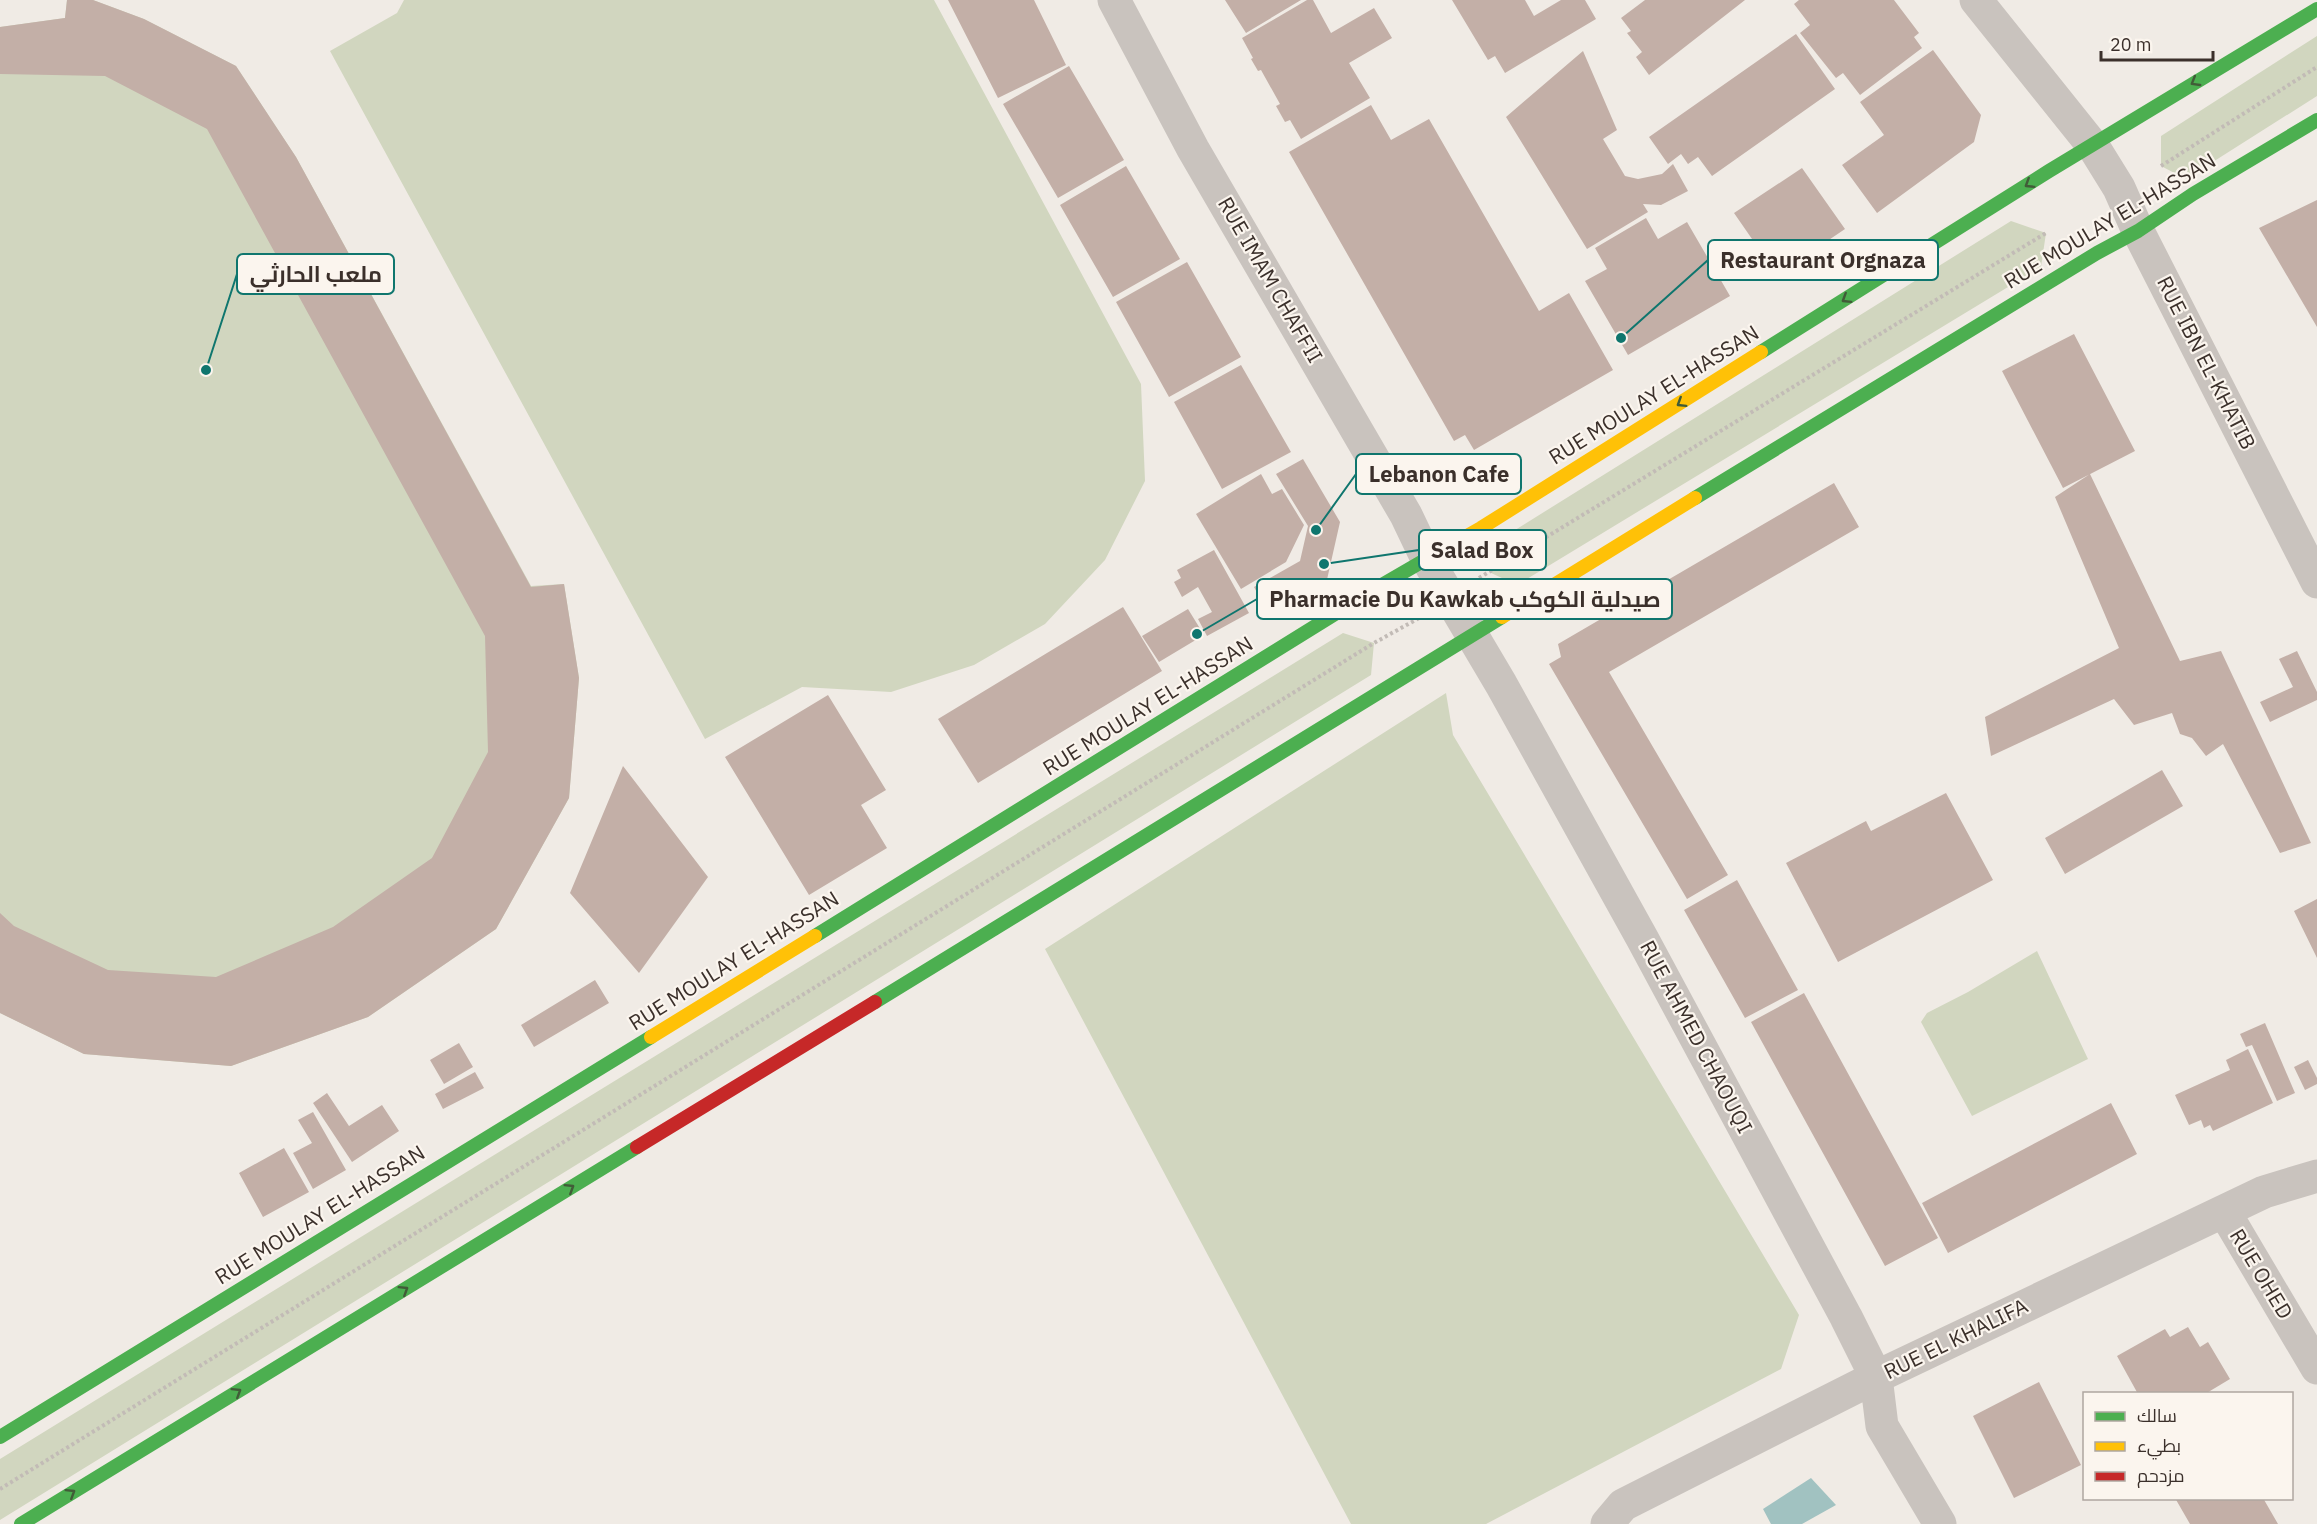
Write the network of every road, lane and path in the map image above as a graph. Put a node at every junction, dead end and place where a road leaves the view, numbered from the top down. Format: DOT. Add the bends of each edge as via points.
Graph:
graph roads {
  1 [pos="1114,0"];
  2 [pos="1976,0"];
  3 [pos="2317,9"];
  4 [pos="2317,67"];
  5 [pos="2317,120"];
  6 [pos="2093,146"];
  7 [pos="2161,166"];
  8 [pos="2138,231"];
  9 [pos="2046,233"];
  10 [pos="1427,559"];
  11 [pos="1502,564"];
  12 [pos="2317,582"];
  13 [pos="1402,628"];
  14 [pos="1472,636"];
  15 [pos="2317,1176"];
  16 [pos="2224,1210"];
  17 [pos="2317,1368"];
  18 [pos="1876,1377"];
  19 [pos="0,1437"];
  20 [pos="0,1489"];
  21 [pos="21,1524"];
  22 [pos="1607,1524"];
  23 [pos="1940,1524"];
  1 -- 10 [label="street, RUE IMAM CHAFFII" via="1193,149 1406,515"];
  2 -- 6 [label="street, RUE IBN EL-KHATIB"];
  3 -- 6 [label="street, RUE MOULAY EL-HASSAN, one-way"];
  4 -- 7 [label="path"];
  5 -- 8 [label="street, RUE MOULAY EL-HASSAN"];
  6 -- 8 [label="street, RUE IBN EL-KHATIB" via="2119,188"];
  6 -- 10 [label="street, RUE MOULAY EL-HASSAN, one-way"];
  8 -- 12 [label="street, RUE IBN EL-KHATIB"];
  8 -- 14 [label="street, RUE MOULAY EL-HASSAN" via="2086,259"];
  9 -- 11 [label="path"];
  10 -- 14 [label="street, RUE AHMED CHAOUQI"];
  10 -- 19 [label="street, RUE MOULAY EL-HASSAN"];
  13 -- 20 [label="path"];
  14 -- 18 [label="street, RUE AHMED CHAOUQI" via="1642,938"];
  21 -- 14 [label="street, RUE MOULAY EL-HASSAN, one-way"];
  15 -- 16 [label="street, RUE EL KHALIFA" via="2264,1192"];
  16 -- 17 [label="street, RUE OHED"];
  16 -- 18 [label="street, RUE EL KHALIFA"];
  18 -- 22 [label="street, RUE EL KHALIFA" via="1623,1505"];
  18 -- 23 [label="street, RUE AHMED CHAOUQI" via="1882,1426"];
}
